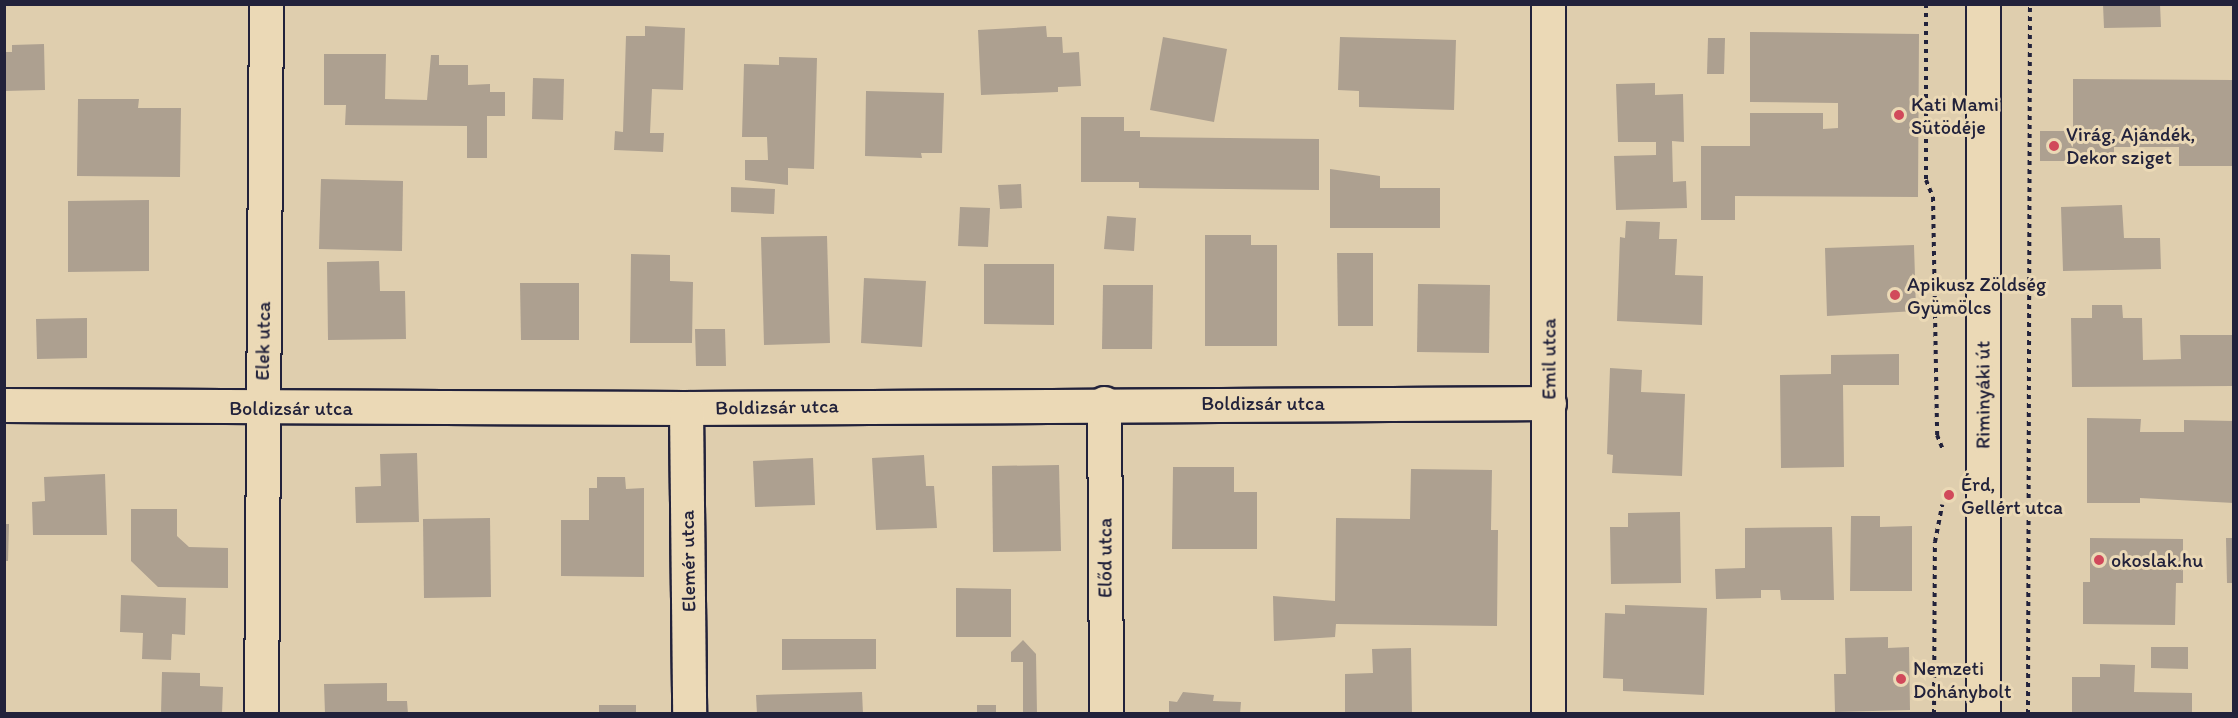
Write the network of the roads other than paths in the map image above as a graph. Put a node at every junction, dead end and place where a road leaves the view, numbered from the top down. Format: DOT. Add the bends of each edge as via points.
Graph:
graph roads {
  1 [pos="266,4"];
  2 [pos="1548,4"];
  3 [pos="1983,4"];
  4 [pos="1104,403"];
  5 [pos="1549,403"];
  6 [pos="4,405"];
  7 [pos="686,408"];
  8 [pos="262,409"];
  9 [pos="261,714"];
  10 [pos="689,714"];
  11 [pos="1106,714"];
  12 [pos="1548,714"];
  13 [pos="1983,714"];
  1 -- 8 [label="street, Elek utca"];
  2 -- 5 [label="street, Emil utca"];
  3 -- 13 [label="street, Riminyáki út"];
  4 -- 5 [label="street, Boldizsár utca"];
  4 -- 7 [label="street, Boldizsár utca"];
  4 -- 11 [label="street, Előd utca"];
  5 -- 12 [label="street, Emil utca"];
  6 -- 8 [label="street, Boldizsár utca"];
  7 -- 8 [label="street, Boldizsár utca"];
  7 -- 10 [label="street, Elemér utca"];
  8 -- 9 [label="street, Elek utca"];
}
